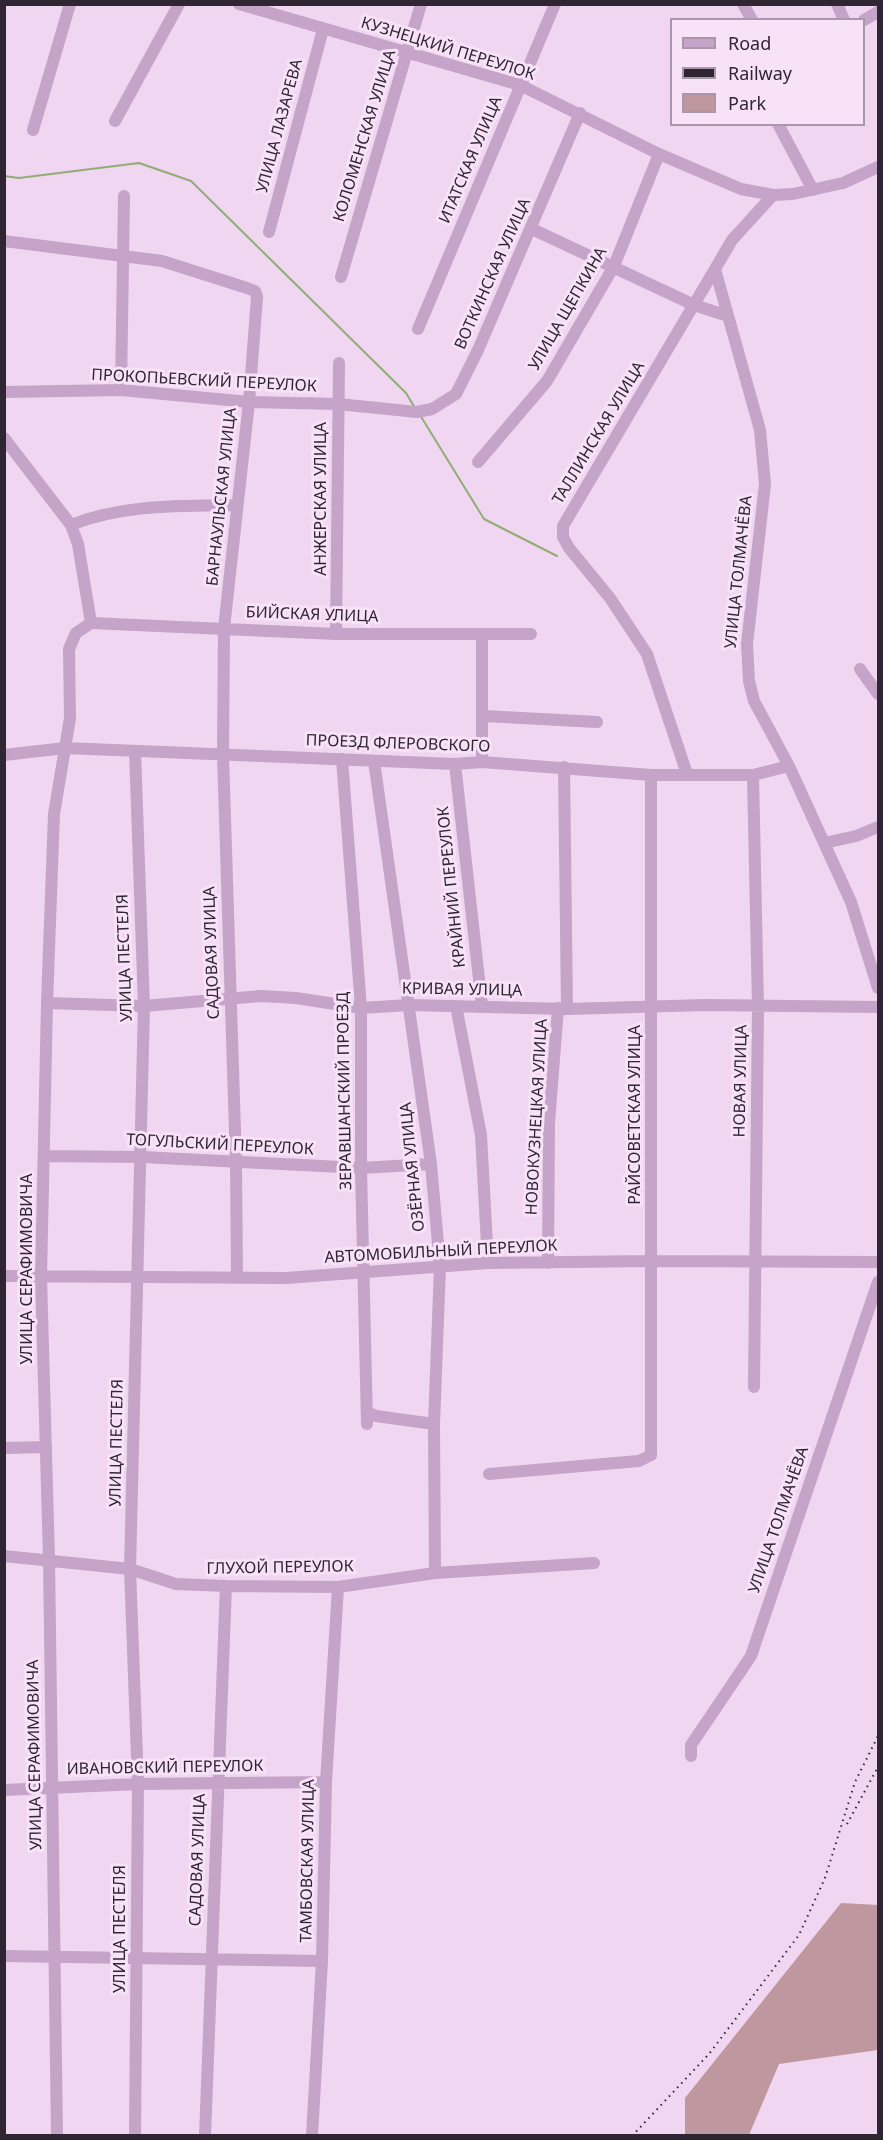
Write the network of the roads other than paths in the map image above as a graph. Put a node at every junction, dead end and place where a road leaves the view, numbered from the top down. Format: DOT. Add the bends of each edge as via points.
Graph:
graph roads {
  1 [pos="70,4"];
  2 [pos="179,4"];
  3 [pos="239,4"];
  4 [pos="422,4"];
  5 [pos="555,4"];
  6 [pos="743,4"];
  7 [pos="837,4"];
  8 [pos="879,12"];
  9 [pos="751,18"];
  10 [pos="843,18"];
  11 [pos="865,19"];
  12 [pos="323,29"];
  13 [pos="408,53"];
  14 [pos="520,85"];
  15 [pos="580,112"];
  16 [pos="115,121"];
  17 [pos="779,126"];
  18 [pos="33,130"];
  19 [pos="659,154"];
  20 [pos="879,167"];
  21 [pos="813,190"];
  22 [pos="773,195"];
  23 [pos="124,196"];
  24 [pos="532,229"];
  25 [pos="269,232"];
  26 [pos="4,242"];
  27 [pos="123,254"];
  28 [pos="614,266"];
  29 [pos="715,269"];
  30 [pos="341,278"];
  31 [pos="694,305"];
  32 [pos="728,316"];
  33 [pos="418,329"];
  34 [pos="339,363"];
  35 [pos="120,390"];
  36 [pos="4,392"];
  37 [pos="249,402"];
  38 [pos="338,404"];
  39 [pos="401,410"];
  40 [pos="4,438"];
  41 [pos="478,462"];
  42 [pos="237,505"];
  43 [pos="71,525"];
  44 [pos="91,623"];
  45 [pos="224,628"];
  46 [pos="336,634"];
  47 [pos="482,634"];
  48 [pos="531,634"];
  49 [pos="860,669"];
  50 [pos="879,694"];
  51 [pos="484,716"];
  52 [pos="597,722"];
  53 [pos="65,748"];
  54 [pos="135,751"];
  55 [pos="4,755"];
  56 [pos="223,755"];
  57 [pos="342,759"];
  58 [pos="374,761"];
  59 [pos="482,762"];
  60 [pos="455,764"];
  61 [pos="789,766"];
  62 [pos="564,767"];
  63 [pos="687,774"];
  64 [pos="651,775"];
  65 [pos="753,775"];
  66 [pos="879,827"];
  67 [pos="824,843"];
  68 [pos="879,988"];
  69 [pos="230,999"];
  70 [pos="46,1003"];
  71 [pos="409,1005"];
  72 [pos="144,1006"];
  73 [pos="456,1006"];
  74 [pos="482,1006"];
  75 [pos="758,1007"];
  76 [pos="879,1007"];
  77 [pos="362,1008"];
  78 [pos="563,1008"];
  79 [pos="652,1008"];
  80 [pos="44,1156"];
  81 [pos="142,1157"];
  82 [pos="236,1163"];
  83 [pos="431,1164"];
  84 [pos="361,1168"];
  85 [pos="651,1261"];
  86 [pos="755,1262"];
  87 [pos="879,1262"];
  88 [pos="488,1263"];
  89 [pos="548,1263"];
  90 [pos="440,1267"];
  91 [pos="365,1272"];
  92 [pos="4,1276"];
  93 [pos="41,1277"];
  94 [pos="237,1278"];
  95 [pos="137,1279"];
  96 [pos="879,1282"];
  97 [pos="754,1387"];
  98 [pos="434,1424"];
  99 [pos="46,1447"];
  100 [pos="4,1448"];
  101 [pos="489,1474"];
  102 [pos="4,1556"];
  103 [pos="49,1559"];
  104 [pos="594,1563"];
  105 [pos="130,1569"];
  106 [pos="435,1573"];
  107 [pos="226,1586"];
  108 [pos="338,1587"];
  109 [pos="692,1756"];
  110 [pos="326,1782"];
  111 [pos="218,1783"];
  112 [pos="138,1784"];
  113 [pos="52,1788"];
  114 [pos="4,1790"];
  115 [pos="4,1956"];
  116 [pos="53,1956"];
  117 [pos="136,1959"];
  118 [pos="211,1959"];
  119 [pos="322,1961"];
  120 [pos="57,2136"];
  121 [pos="135,2136"];
  122 [pos="205,2136"];
  123 [pos="312,2136"];
  1 -- 18 [label="street"];
  2 -- 16 [label="street"];
  3 -- 12 [label="street, КУЗНЕЦКИЙ ПЕРЕУЛОК"];
  4 -- 13 [label="street, КОЛОМЕНСКАЯ УЛИЦА"];
  5 -- 14 [label="street, ИТАТСКАЯ УЛИЦА"];
  6 -- 9 [label="street"];
  7 -- 10 [label="street"];
  8 -- 11 [label="street"];
  12 -- 13 [label="street, КУЗНЕЦКИЙ ПЕРЕУЛОК"];
  12 -- 25 [label="street, УЛИЦА ЛАЗАРЕВА"];
  13 -- 14 [label="street, КУЗНЕЦКИЙ ПЕРЕУЛОК"];
  13 -- 30 [label="street, КОЛОМЕНСКАЯ УЛИЦА"];
  14 -- 15 [label="street, КУЗНЕЦКИЙ ПЕРЕУЛОК"];
  14 -- 33 [label="street, ИТАТСКАЯ УЛИЦА"];
  15 -- 19 [label="street, КУЗНЕЦКИЙ ПЕРЕУЛОК"];
  15 -- 24 [label="street, ВОТКИНСКАЯ УЛИЦА"];
  17 -- 21 [label="street"];
  19 -- 22 [label="street, КУЗНЕЦКИЙ ПЕРЕУЛОК" via="741,189"];
  19 -- 28 [label="street, УЛИЦА ЩЕПКИНА"];
  20 -- 21 [label="street, КУЗНЕЦКИЙ ПЕРЕУЛОК" via="843,183"];
  21 -- 22 [label="street, КУЗНЕЦКИЙ ПЕРЕУЛОК"];
  22 -- 29 [label="street" via="732,240"];
  23 -- 27 [label="street"];
  24 -- 28 [label="street"];
  24 -- 39 [label="street, ВОТКИНСКАЯ УЛИЦА" via="456,394 420,412"];
  26 -- 27 [label="street"];
  27 -- 35 [label="street"];
  27 -- 37 [label="street, БАРНАУЛЬСКАЯ УЛИЦА" via="162,261 255,291"];
  28 -- 31 [label="street"];
  28 -- 41 [label="street, УЛИЦА ЩЕПКИНА" via="547,381"];
  29 -- 31 [label="street, ТАЛЛИНСКАЯ УЛИЦА"];
  29 -- 32 [label="street, УЛИЦА ТОЛМАЧЁВА"];
  31 -- 32 [label="street"];
  31 -- 63 [label="street, ТАЛЛИНСКАЯ УЛИЦА" via="563,526 569,548 610,598 647,654"];
  32 -- 61 [label="street, УЛИЦА ТОЛМАЧЁВА" via="760,430 765,484 747,644 749,681 754,701"];
  34 -- 38 [label="street, АНЖЕРСКАЯ УЛИЦА"];
  35 -- 36 [label="street, ПРОКОПЬЕВСКИЙ ПЕРЕУЛОК"];
  35 -- 37 [label="street, ПРОКОПЬЕВСКИЙ ПЕРЕУЛОК"];
  37 -- 38 [label="street, ПРОКОПЬЕВСКИЙ ПЕРЕУЛОК"];
  37 -- 42 [label="street, БАРНАУЛЬСКАЯ УЛИЦА"];
  38 -- 39 [label="street, ПРОКОПЬЕВСКИЙ ПЕРЕУЛОК"];
  38 -- 46 [label="street, АНЖЕРСКАЯ УЛИЦА"];
  40 -- 43 [label="street"];
  42 -- 43 [label="street" via="110,512"];
  42 -- 45 [label="street, БАРНАУЛЬСКАЯ УЛИЦА"];
  43 -- 44 [label="street" via="78,544"];
  44 -- 45 [label="street, БИЙСКАЯ УЛИЦА"];
  44 -- 53 [label="street, УЛИЦА СЕРАФИМОВИЧА" via="76,633 69,649 70,718"];
  45 -- 46 [label="street, БИЙСКАЯ УЛИЦА"];
  45 -- 56 [label="street, САДОВАЯ УЛИЦА"];
  46 -- 47 [label="street, БИЙСКАЯ УЛИЦА"];
  47 -- 48 [label="street, БИЙСКАЯ УЛИЦА"];
  47 -- 51 [label="street"];
  49 -- 50 [label="street"];
  51 -- 52 [label="street"];
  51 -- 59 [label="street"];
  53 -- 54 [label="street, ПРОЕЗД ФЛЕРОВСКОГО"];
  53 -- 55 [label="street, ПРОЕЗД ФЛЕРОВСКОГО"];
  53 -- 70 [label="street, УЛИЦА СЕРАФИМОВИЧА" via="54,814"];
  54 -- 56 [label="street, ПРОЕЗД ФЛЕРОВСКОГО"];
  54 -- 72 [label="street, УЛИЦА ПЕСТЕЛЯ"];
  56 -- 57 [label="street, ПРОЕЗД ФЛЕРОВСКОГО"];
  56 -- 69 [label="street, САДОВАЯ УЛИЦА"];
  57 -- 58 [label="street, ПРОЕЗД ФЛЕРОВСКОГО"];
  57 -- 77 [label="street, ЗЕРАВШАНСКИЙ ПРОЕЗД"];
  58 -- 60 [label="street, ПРОЕЗД ФЛЕРОВСКОГО"];
  58 -- 71 [label="street, ОЗЁРНАЯ УЛИЦА"];
  59 -- 60 [label="street, ПРОЕЗД ФЛЕРОВСКОГО"];
  59 -- 62 [label="street, ПРОЕЗД ФЛЕРОВСКОГО"];
  60 -- 74 [label="street, КРАЙНИЙ ПЕРЕУЛОК"];
  61 -- 65 [label="street, ПРОЕЗД ФЛЕРОВСКОГО"];
  61 -- 67 [label="street, УЛИЦА ТОЛМАЧЁВА"];
  62 -- 64 [label="street, ПРОЕЗД ФЛЕРОВСКОГО"];
  62 -- 78 [label="street, НОВОКУЗНЕЦКАЯ УЛИЦА"];
  63 -- 64 [label="street, ПРОЕЗД ФЛЕРОВСКОГО"];
  63 -- 65 [label="street, ПРОЕЗД ФЛЕРОВСКОГО"];
  64 -- 79 [label="street, РАЙСОВЕТСКАЯ УЛИЦА"];
  65 -- 75 [label="street, НОВАЯ УЛИЦА"];
  66 -- 67 [label="street"];
  67 -- 68 [label="street, УЛИЦА ТОЛМАЧЁВА" via="851,902"];
  69 -- 72 [label="street, КРИВАЯ УЛИЦА"];
  69 -- 77 [label="street, КРИВАЯ УЛИЦА" via="296,998"];
  69 -- 82 [label="street, САДОВАЯ УЛИЦА"];
  70 -- 72 [label="street, КРИВАЯ УЛИЦА"];
  70 -- 80 [label="street, УЛИЦА СЕРАФИМОВИЧА"];
  71 -- 73 [label="street, КРИВАЯ УЛИЦА"];
  71 -- 77 [label="street, КРИВАЯ УЛИЦА"];
  71 -- 83 [label="street, ОЗЁРНАЯ УЛИЦА"];
  72 -- 81 [label="street, УЛИЦА ПЕСТЕЛЯ"];
  73 -- 74 [label="street, КРИВАЯ УЛИЦА"];
  73 -- 88 [label="street" via="481,1135"];
  74 -- 78 [label="street, КРИВАЯ УЛИЦА"];
  75 -- 76 [label="street, КРИВАЯ УЛИЦА"];
  75 -- 79 [label="street, КРИВАЯ УЛИЦА"];
  75 -- 86 [label="street, НОВАЯ УЛИЦА"];
  77 -- 84 [label="street, ЗЕРАВШАНСКИЙ ПРОЕЗД"];
  78 -- 79 [label="street, КРИВАЯ УЛИЦА"];
  78 -- 89 [label="street, НОВОКУЗНЕЦКАЯ УЛИЦА" via="549,1123"];
  79 -- 85 [label="street, РАЙСОВЕТСКАЯ УЛИЦА"];
  80 -- 81 [label="street, ТОГУЛЬСКИЙ ПЕРЕУЛОК"];
  80 -- 93 [label="street, УЛИЦА СЕРАФИМОВИЧА"];
  81 -- 82 [label="street, ТОГУЛЬСКИЙ ПЕРЕУЛОК"];
  81 -- 95 [label="street, УЛИЦА ПЕСТЕЛЯ"];
  82 -- 84 [label="street, ТОГУЛЬСКИЙ ПЕРЕУЛОК"];
  82 -- 94 [label="street, САДОВАЯ УЛИЦА"];
  83 -- 84 [label="street, ТОГУЛЬСКИЙ ПЕРЕУЛОК"];
  83 -- 90 [label="street, ОЗЁРНАЯ УЛИЦА"];
  84 -- 91 [label="street, ЗЕРАВШАНСКИЙ ПРОЕЗД"];
  85 -- 86 [label="street, АВТОМОБИЛЬНЫЙ ПЕРЕУЛОК"];
  85 -- 89 [label="street, АВТОМОБИЛЬНЫЙ ПЕРЕУЛОК"];
  85 -- 101 [label="street, РАЙСОВЕТСКАЯ УЛИЦА" via="651,1455 639,1461"];
  86 -- 87 [label="street, АВТОМОБИЛЬНЫЙ ПЕРЕУЛОК"];
  86 -- 97 [label="street, НОВАЯ УЛИЦА"];
  88 -- 89 [label="street, АВТОМОБИЛЬНЫЙ ПЕРЕУЛОК"];
  88 -- 90 [label="street, АВТОМОБИЛЬНЫЙ ПЕРЕУЛОК"];
  90 -- 91 [label="street, АВТОМОБИЛЬНЫЙ ПЕРЕУЛОК"];
  90 -- 98 [label="street, ОЗЁРНАЯ УЛИЦА"];
  91 -- 94 [label="street, АВТОМОБИЛЬНЫЙ ПЕРЕУЛОК"];
  91 -- 98 [label="street, ЗЕРАВШАНСКИЙ ПРОЕЗД" via="367,1418"];
  92 -- 93 [label="street, АВТОМОБИЛЬНЫЙ ПЕРЕУЛОК"];
  93 -- 95 [label="street, АВТОМОБИЛЬНЫЙ ПЕРЕУЛОК"];
  93 -- 99 [label="street, УЛИЦА СЕРАФИМОВИЧА"];
  94 -- 95 [label="street, АВТОМОБИЛЬНЫЙ ПЕРЕУЛОК"];
  95 -- 105 [label="street, УЛИЦА ПЕСТЕЛЯ"];
  96 -- 109 [label="street, УЛИЦА ТОЛМАЧЁВА" via="751,1656 691,1745"];
  98 -- 106 [label="street, ОЗЁРНАЯ УЛИЦА"];
  99 -- 100 [label="street"];
  99 -- 103 [label="street, УЛИЦА СЕРАФИМОВИЧА"];
  102 -- 103 [label="street, ГЛУХОЙ ПЕРЕУЛОК"];
  103 -- 105 [label="street, ГЛУХОЙ ПЕРЕУЛОК"];
  103 -- 113 [label="street, УЛИЦА СЕРАФИМОВИЧА"];
  104 -- 106 [label="street, ГЛУХОЙ ПЕРЕУЛОК"];
  105 -- 107 [label="street, ГЛУХОЙ ПЕРЕУЛОК" via="176,1584"];
  105 -- 112 [label="street, УЛИЦА ПЕСТЕЛЯ"];
  106 -- 108 [label="street, ГЛУХОЙ ПЕРЕУЛОК"];
  107 -- 108 [label="street, ГЛУХОЙ ПЕРЕУЛОК"];
  107 -- 111 [label="street, САДОВАЯ УЛИЦА"];
  108 -- 110 [label="street, ТАМБОВСКАЯ УЛИЦА"];
  110 -- 111 [label="street, ИВАНОВСКИЙ ПЕРЕУЛОК"];
  110 -- 119 [label="street, ТАМБОВСКАЯ УЛИЦА"];
  111 -- 112 [label="street, ИВАНОВСКИЙ ПЕРЕУЛОК"];
  111 -- 118 [label="street, САДОВАЯ УЛИЦА"];
  112 -- 113 [label="street, ИВАНОВСКИЙ ПЕРЕУЛОК"];
  112 -- 117 [label="street, УЛИЦА ПЕСТЕЛЯ"];
  113 -- 114 [label="street, ИВАНОВСКИЙ ПЕРЕУЛОК"];
  113 -- 116 [label="street, УЛИЦА СЕРАФИМОВИЧА"];
  115 -- 116 [label="street"];
  116 -- 117 [label="street"];
  116 -- 120 [label="street, УЛИЦА СЕРАФИМОВИЧА"];
  117 -- 118 [label="street"];
  117 -- 121 [label="street, УЛИЦА ПЕСТЕЛЯ"];
  118 -- 119 [label="street"];
  118 -- 122 [label="street, САДОВАЯ УЛИЦА"];
  119 -- 123 [label="street, ТАМБОВСКАЯ УЛИЦА"];
}
